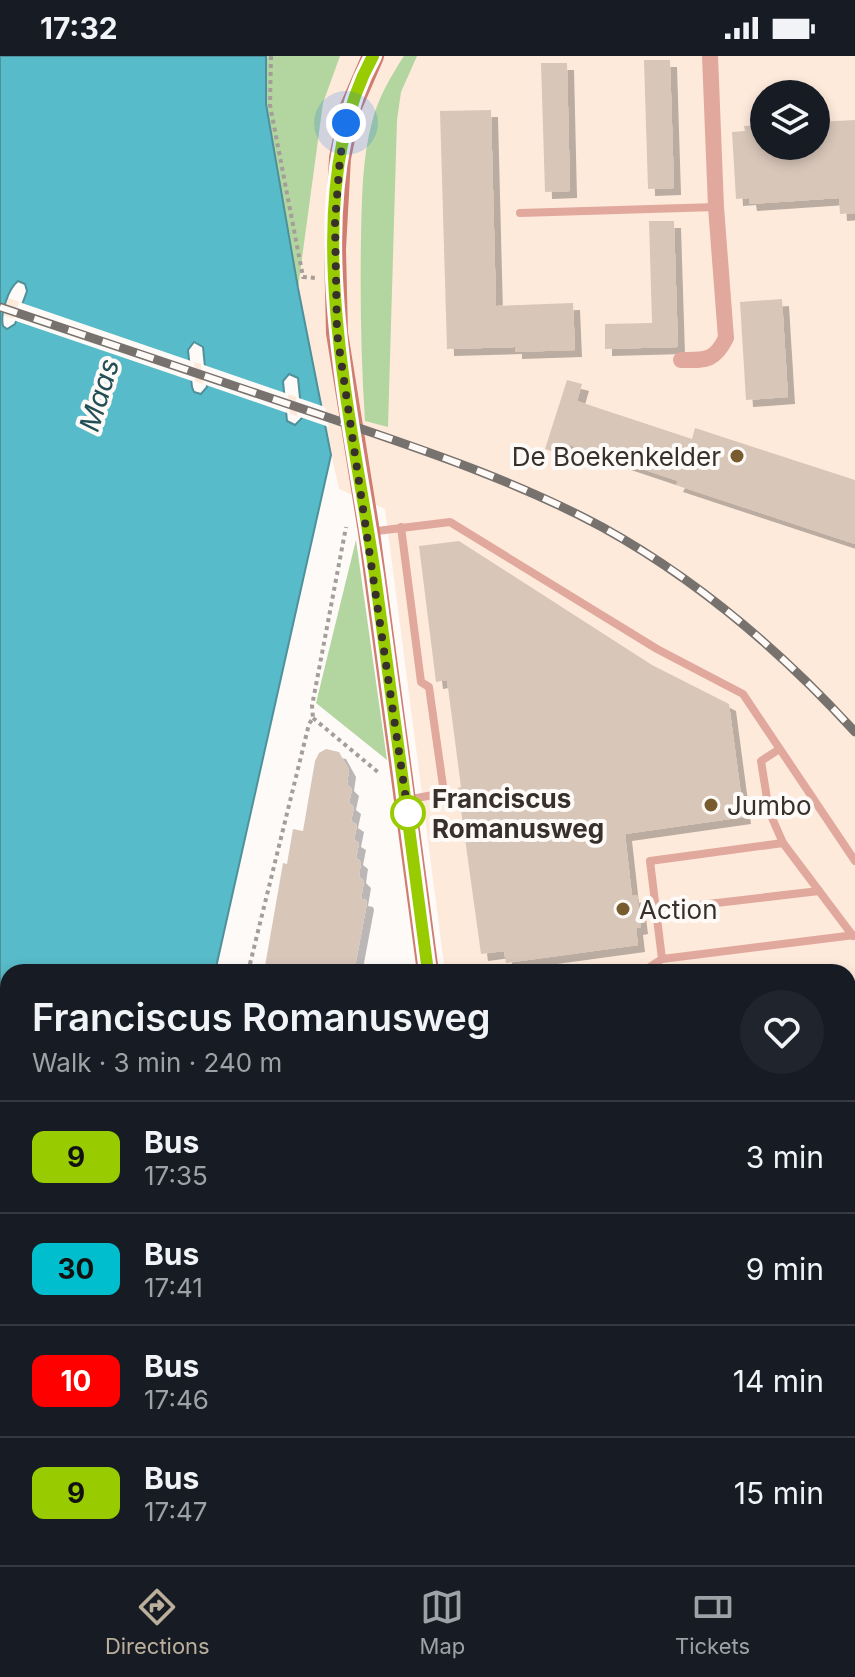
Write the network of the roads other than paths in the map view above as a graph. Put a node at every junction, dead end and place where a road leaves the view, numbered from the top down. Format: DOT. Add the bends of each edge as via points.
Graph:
graph roads {
  1 [pos="373,56"];
  2 [pos="710,56"];
  3 [pos="716,207"];
  4 [pos="520,213"];
  5 [pos="681,360"];
  6 [pos="401,527"];
  7 [pos="369,532"];
  8 [pos="778,750"];
  9 [pos="406,800"];
  10 [pos="783,843"];
  11 [pos="855,861"];
  12 [pos="819,891"];
  13 [pos="656,910"];
  14 [pos="854,936"];
  15 [pos="662,959"];
  16 [pos="427,964"];
  17 [pos="654,964"];
  1 -- 7 [label="street" via="346,123 335,249 339,351"];
  2 -- 3 [label="street"];
  3 -- 4 [label="lane"];
  3 -- 5 [label="street" via="726,338 718,354"];
  6 -- 7 [label="lane"];
  6 -- 8 [label="lane" via="450,522 657,649 743,694"];
  6 -- 9 [label="lane" via="421,682 429,687 444,793"];
  7 -- 9 [label="street"];
  8 -- 10 [label="lane" via="761,761 769,811"];
  8 -- 11 [label="lane"];
  9 -- 16 [label="street"];
  10 -- 12 [label="lane"];
  10 -- 13 [label="lane" via="650,861"];
  12 -- 13 [label="lane"];
  12 -- 14 [label="lane"];
  13 -- 15 [label="lane"];
  14 -- 15 [label="lane"];
  15 -- 17 [label="lane"];
}
